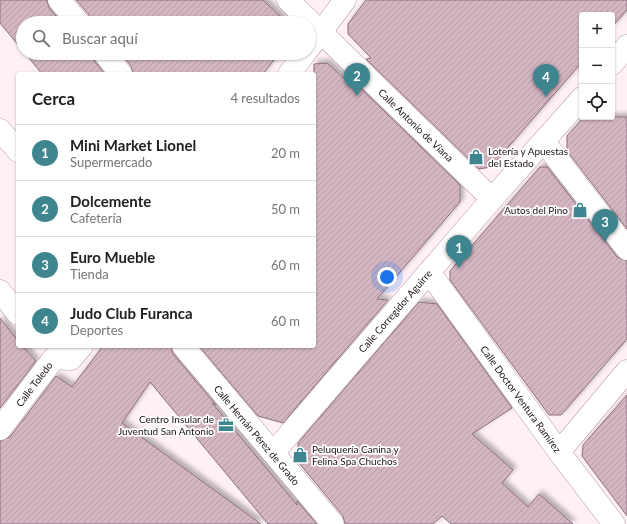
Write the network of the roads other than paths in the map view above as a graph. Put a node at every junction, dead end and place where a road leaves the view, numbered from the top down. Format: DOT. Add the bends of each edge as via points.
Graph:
graph roads {
  1 [pos="59,0"];
  2 [pos="288,0"];
  3 [pos="345,0"];
  4 [pos="73,16"];
  5 [pos="299,16"];
  6 [pos="316,39"];
  7 [pos="316,41"];
  8 [pos="110,60"];
  9 [pos="300,60"];
  10 [pos="119,72"];
  11 [pos="291,72"];
  12 [pos="579,101"];
  13 [pos="0,130"];
  14 [pos="544,142"];
  15 [pos="16,149"];
  16 [pos="492,199"];
  17 [pos="627,249"];
  18 [pos="429,272"];
  19 [pos="0,291"];
  20 [pos="16,311"];
  21 [pos="80,348"];
  22 [pos="185,348"];
  23 [pos="48,352"];
  24 [pos="627,371"];
  25 [pos="0,429"];
  26 [pos="559,452"];
  27 [pos="273,453"];
  28 [pos="333,524"];
  29 [pos="614,524"];
  1 -- 4 [label="street"];
  2 -- 5 [label="street, Calle Antonio de Viana"];
  3 -- 6 [label="street"];
  7 -- 16 [label="street, Calle Antonio de Viana"];
  8 -- 10 [label="street"];
  9 -- 11 [label="street"];
  12 -- 14 [label="street, Calle Corregidor Aguirre"];
  13 -- 15 [label="street"];
  14 -- 16 [label="street, Calle Corregidor Aguirre"];
  14 -- 17 [label="street"];
  16 -- 18 [label="street, Calle Corregidor Aguirre"];
  18 -- 26 [label="street, Calle Doctor Ventura Ramírez"];
  18 -- 27 [label="street, Calle Corregidor Aguirre"];
  19 -- 20 [label="street"];
  21 -- 23 [label="street" via="71,359"];
  22 -- 27 [label="street, Calle Hernán Pérez de Grado"];
  23 -- 25 [label="street, Calle Toledo"];
  24 -- 26 [label="street"];
  26 -- 29 [label="street, Calle Doctor Ventura Ramírez"];
  27 -- 28 [label="street, Calle Hernán Pérez de Grado"];
}
